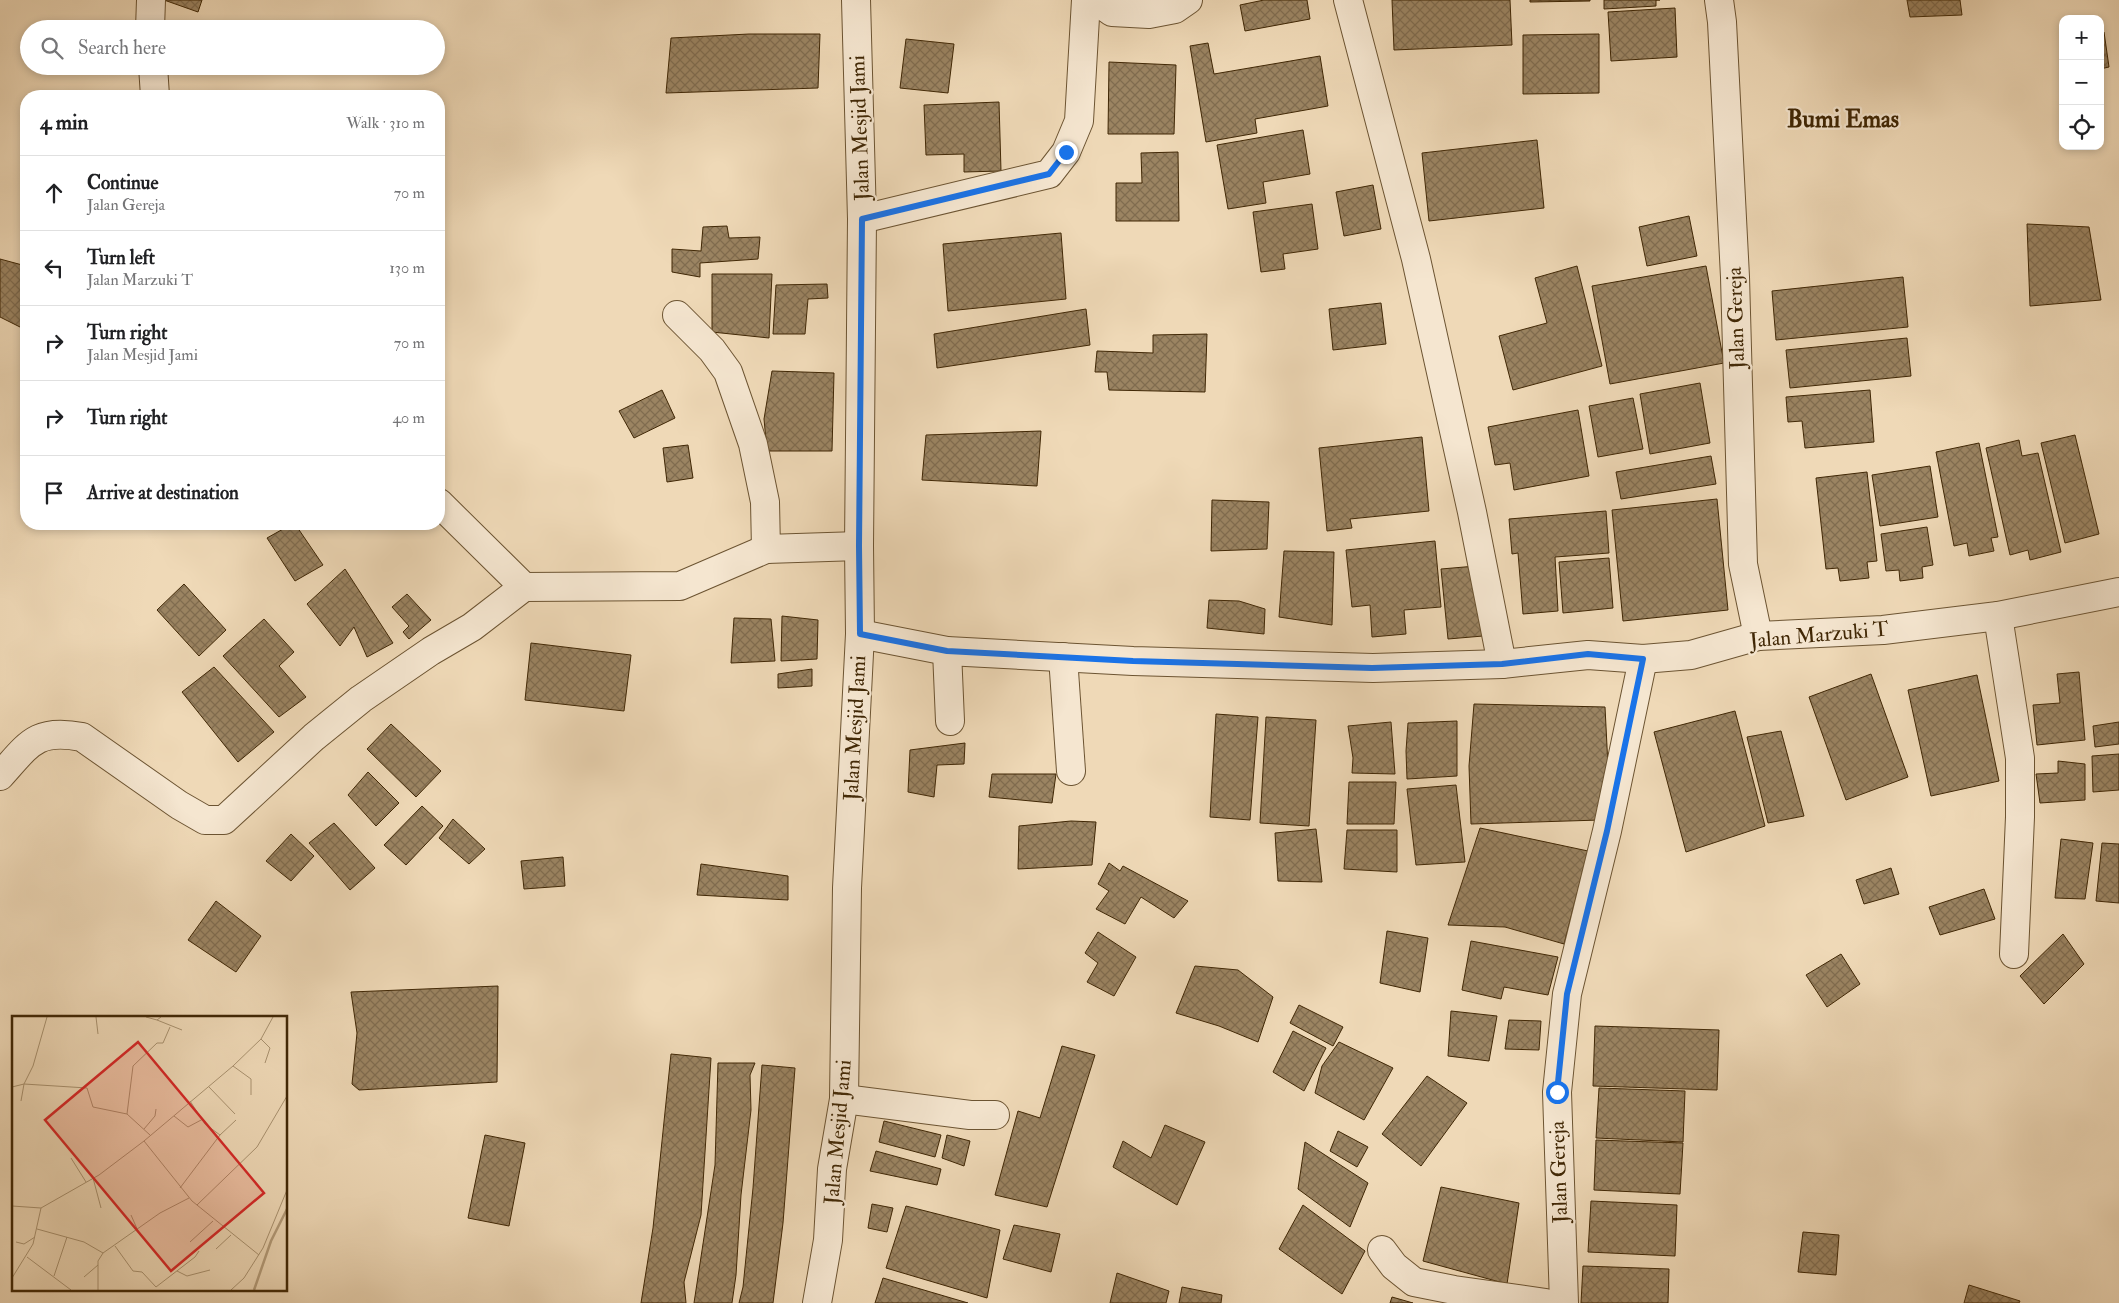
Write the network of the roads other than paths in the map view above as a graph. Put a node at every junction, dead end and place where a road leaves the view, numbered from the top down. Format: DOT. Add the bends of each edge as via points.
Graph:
graph roads {
  1 [pos="151,0"];
  2 [pos="856,0"];
  3 [pos="1086,0"];
  4 [pos="1095,0"];
  5 [pos="1188,0"];
  6 [pos="1348,0"];
  7 [pos="1719,0"];
  8 [pos="150,20"];
  9 [pos="154,75"];
  10 [pos="155,90"];
  11 [pos="862,219"];
  12 [pos="677,315"];
  13 [pos="445,509"];
  14 [pos="859,546"];
  15 [pos="766,549"];
  16 [pos="524,587"];
  17 [pos="2119,592"];
  18 [pos="1998,616"];
  19 [pos="860,634"];
  20 [pos="1758,636"];
  21 [pos="947,651"];
  22 [pos="1063,657"];
  23 [pos="1643,659"];
  24 [pos="1502,664"];
  25 [pos="950,721"];
  26 [pos="1072,771"];
  27 [pos="0,776"];
  28 [pos="2014,954"];
  29 [pos="844,1099"];
  30 [pos="995,1116"];
  31 [pos="1382,1250"];
  32 [pos="818,1303"];
  33 [pos="1546,1303"];
  34 [pos="1564,1303"];
  1 -- 8 [label="street"];
  2 -- 11 [label="street, Jalan Mesjid Jami"];
  3 -- 11 [label="street" via="1079,121 1066,152 1049,174"];
  4 -- 5 [label="street" via="1112,12 1149,14 1175,9"];
  6 -- 24 [label="street" via="1416,259"];
  7 -- 20 [label="street, Jalan Gereja" via="1735,277 1743,564"];
  9 -- 10 [label="street"];
  11 -- 14 [label="street, Jalan Mesjid Jami"];
  12 -- 15 [label="street" via="712,350 728,372 753,444 765,502"];
  13 -- 16 [label="street"];
  14 -- 15 [label="street"];
  14 -- 19 [label="street, Jalan Mesjid Jami"];
  15 -- 16 [label="street" via="680,586"];
  16 -- 27 [label="street" via="472,626 360,700 314,737 224,820 205,820 179,805 82,737 52,735 38,738"];
  17 -- 18 [label="street, Jalan Marzuki T"];
  18 -- 20 [label="street, Jalan Marzuki T" via="1883,630"];
  18 -- 28 [label="street" via="2020,758"];
  19 -- 21 [label="street, Jalan Marzuki T"];
  19 -- 29 [label="street, Jalan Mesjid Jami" via="847,888"];
  20 -- 23 [label="street, Jalan Marzuki T" via="1691,655"];
  21 -- 22 [label="street, Jalan Marzuki T"];
  21 -- 25 [label="street"];
  22 -- 24 [label="street, Jalan Marzuki T" via="1372,668"];
  22 -- 26 [label="street"];
  23 -- 24 [label="street, Jalan Marzuki T" via="1588,654"];
  23 -- 34 [label="street, Jalan Gereja" via="1607,831 1567,994 1557,1092"];
  29 -- 30 [label="street" via="970,1116"];
  29 -- 32 [label="street, Jalan Mesjid Jami" via="832,1169 828,1240"];
  31 -- 33 [label="street" via="1394,1266 1414,1282"];
}
